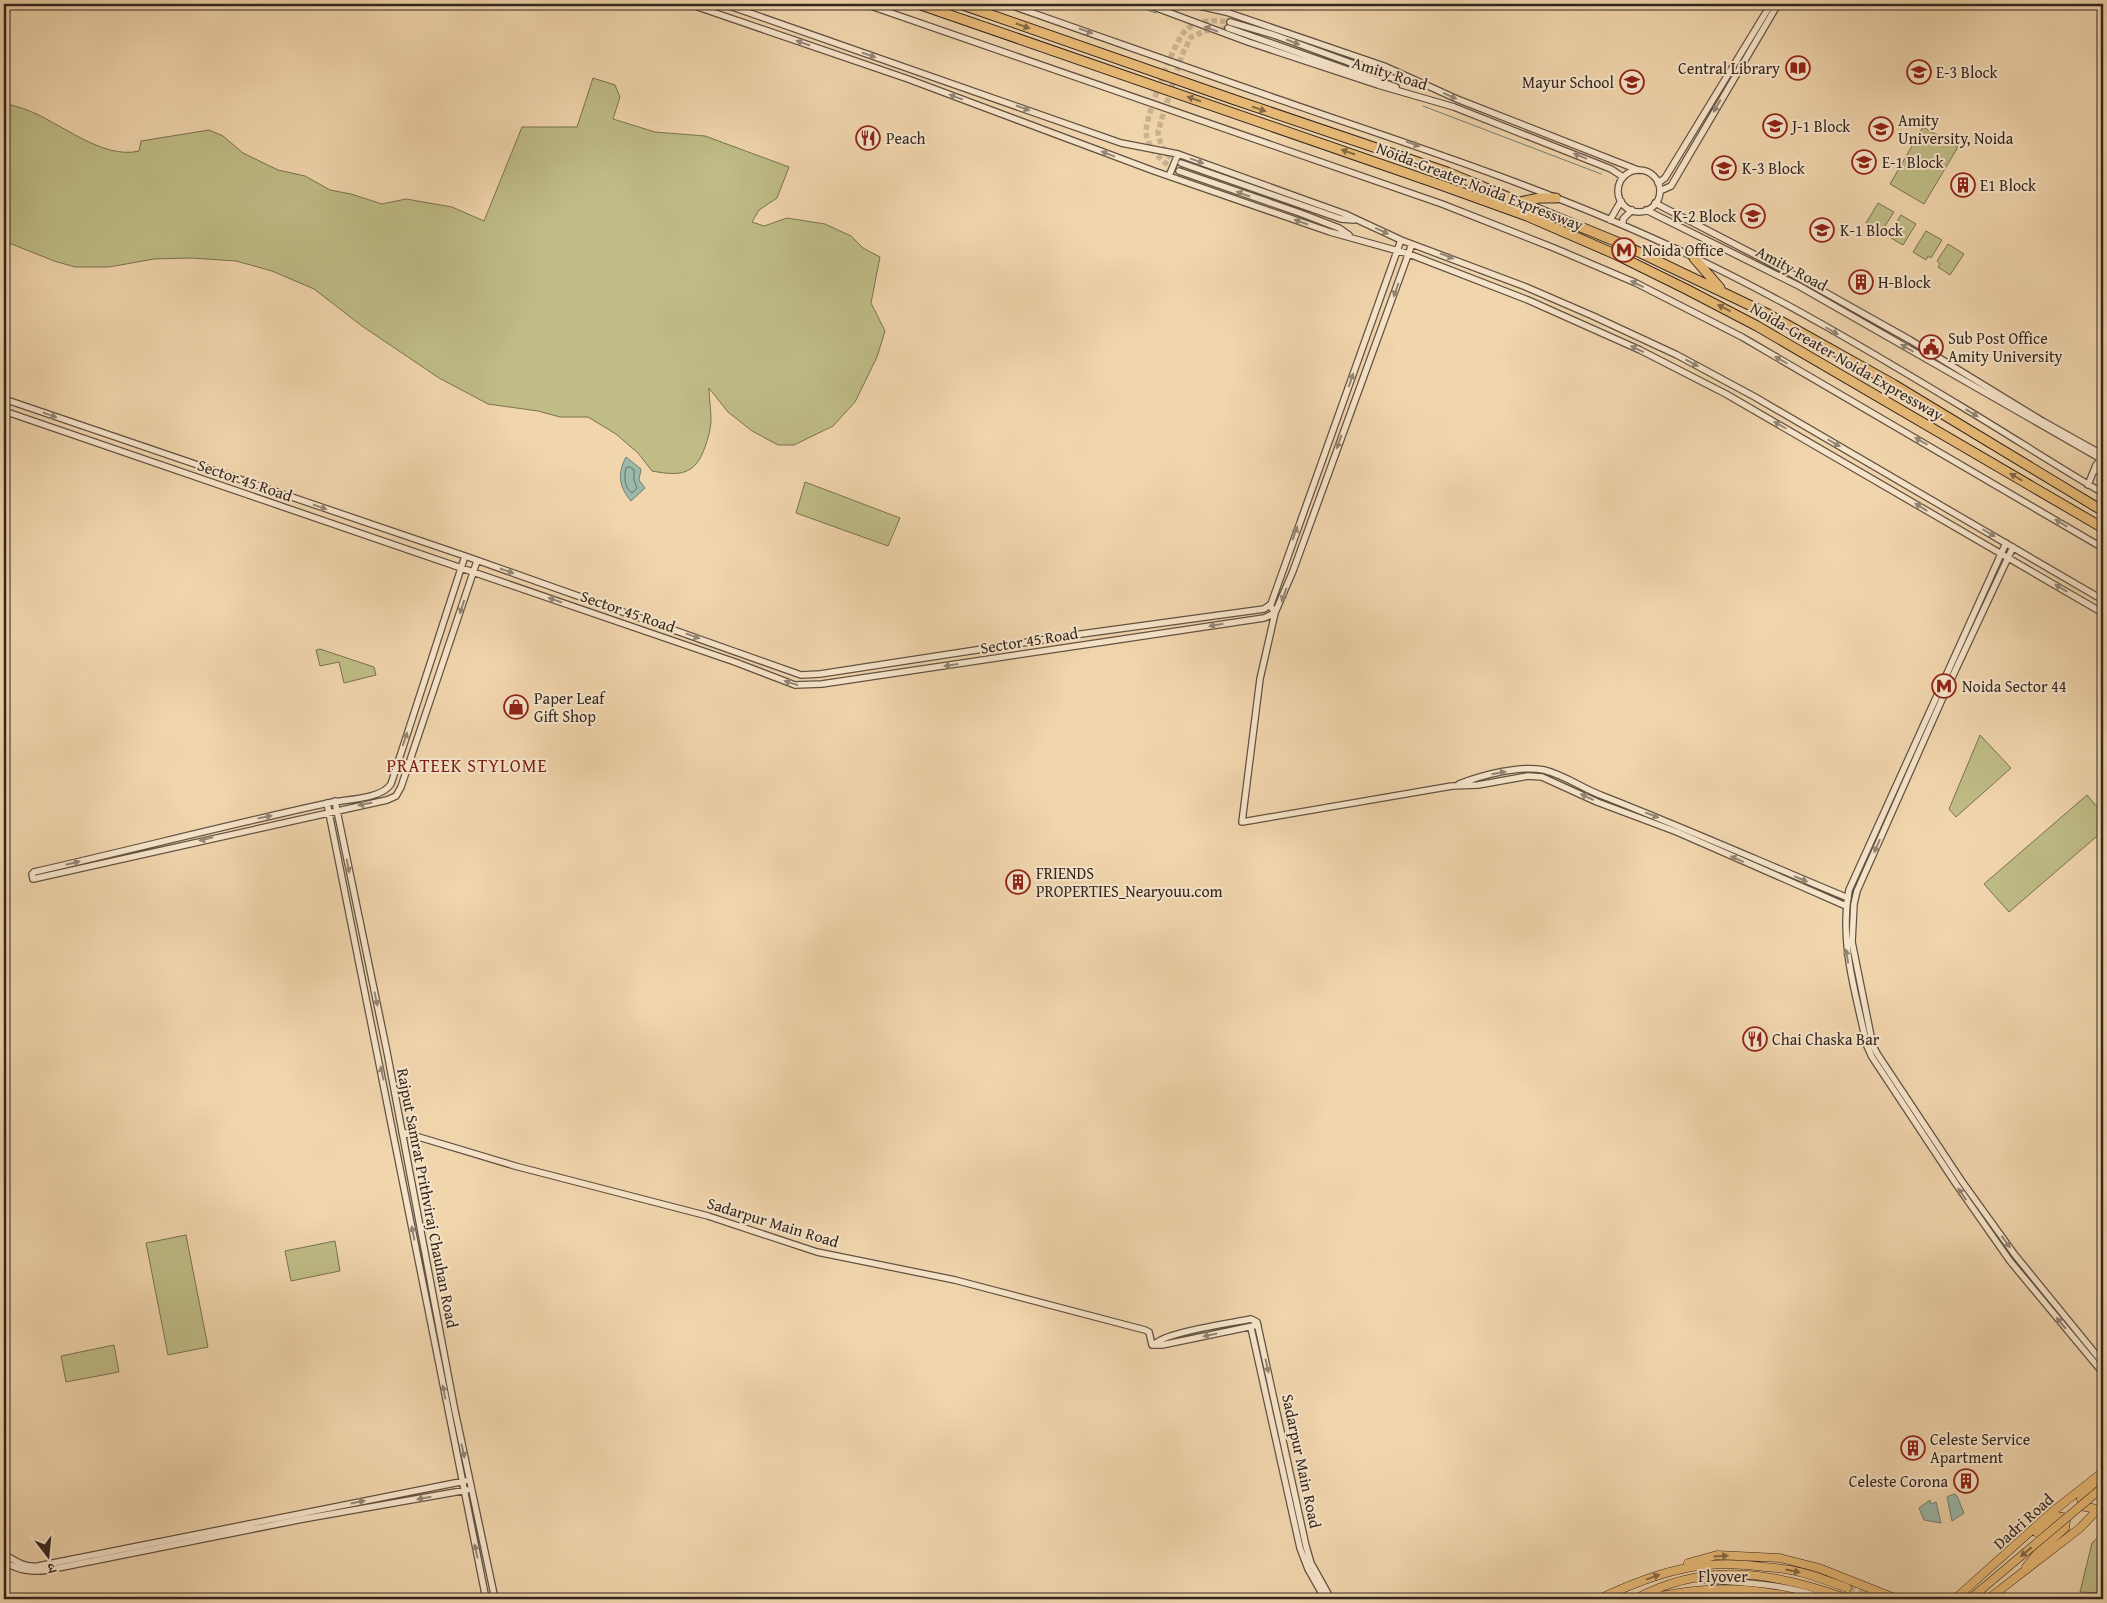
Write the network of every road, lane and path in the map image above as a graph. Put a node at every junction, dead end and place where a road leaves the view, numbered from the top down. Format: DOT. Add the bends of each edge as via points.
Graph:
graph roads {
  1 [pos="689,4"];
  2 [pos="724,4"];
  3 [pos="865,4"];
  4 [pos="918,4"];
  5 [pos="960,4"];
  6 [pos="1007,4"];
  7 [pos="1146,4"];
  8 [pos="1192,4"];
  9 [pos="1771,4"];
  10 [pos="1778,4"];
  11 [pos="1414,80"];
  12 [pos="1404,92"];
  13 [pos="1178,154"];
  14 [pos="1181,163"];
  15 [pos="1638,170"];
  16 [pos="1179,171"];
  17 [pos="1169,176"];
  18 [pos="1623,178"];
  19 [pos="1658,183"];
  20 [pos="1660,191"];
  21 [pos="1556,198"];
  22 [pos="1621,201"];
  23 [pos="1520,202"];
  24 [pos="1655,203"];
  25 [pos="1632,210"];
  26 [pos="1646,210"];
  27 [pos="1359,220"];
  28 [pos="1610,220"];
  29 [pos="1623,225"];
  30 [pos="1352,238"];
  31 [pos="1401,240"];
  32 [pos="1412,244"];
  33 [pos="1398,251"];
  34 [pos="1409,254"];
  35 [pos="1694,258"];
  36 [pos="1722,291"];
  37 [pos="4,399"];
  38 [pos="4,411"];
  39 [pos="2103,458"];
  40 [pos="2103,469"];
  41 [pos="2094,471"];
  42 [pos="2088,485"];
  43 [pos="2103,493"];
  44 [pos="2103,511"];
  45 [pos="2103,528"];
  46 [pos="2006,543"];
  47 [pos="2013,546"];
  48 [pos="2103,548"];
  49 [pos="465,556"];
  50 [pos="2004,556"];
  51 [pos="477,560"];
  52 [pos="461,568"];
  53 [pos="473,572"];
  54 [pos="2103,600"];
  55 [pos="1270,605"];
  56 [pos="1275,613"];
  57 [pos="2103,613"];
  58 [pos="1452,786"];
  59 [pos="336,801"];
  60 [pos="326,803"];
  61 [pos="337,810"];
  62 [pos="328,812"];
  63 [pos="1848,898"];
  64 [pos="1846,906"];
  65 [pos="402,1132"];
  66 [pos="1258,1325"];
  67 [pos="1251,1328"];
  68 [pos="1156,1343"];
  69 [pos="2103,1363"];
  70 [pos="2103,1373"];
  71 [pos="2103,1472"];
  72 [pos="469,1480"];
  73 [pos="462,1481"];
  74 [pos="2103,1487"];
  75 [pos="472,1489"];
  76 [pos="464,1491"];
  77 [pos="2100,1506"];
  78 [pos="2024,1538"];
  79 [pos="4,1554"];
  80 [pos="4,1562"];
  81 [pos="1675,1569"];
  82 [pos="1316,1577"];
  83 [pos="2016,1578"];
  84 [pos="1693,1579"];
  85 [pos="1846,1588"];
  86 [pos="1963,1592"];
  87 [pos="1843,1597"];
  88 [pos="486,1599"];
  89 [pos="495,1599"];
  90 [pos="1325,1599"];
  91 [pos="1331,1599"];
  92 [pos="1600,1599"];
  93 [pos="1635,1599"];
  94 [pos="1644,1599"];
  95 [pos="1802,1599"];
  96 [pos="1826,1599"];
  97 [pos="1897,1599"];
  98 [pos="1949,1599"];
  99 [pos="1955,1599"];
  100 [pos="1970,1599"];
  101 [pos="1988,1599"];
  17 -- 1 [label="street, one-way" via="908,79"];
  2 -- 13 [label="street, one-way" via="1121,142"];
  48 -- 3 [label="street, one-way" via="1742,337 1636,283 1442,204"];
  45 -- 4 [label="highway, Noida-Greater Noida Expressway, one-way" via="1757,326 1527,216"];
  5 -- 23 [label="highway, Noida-Greater Noida Expressway, one-way" via="1447,172"];
  6 -- 21 [label="street, one-way" via="1418,146"];
  12 -- 7 [label="street, Amity Road, one-way" via="1248,42"];
  8 -- 11 [label="street, Amity Road" via="1307,39"];
  9 -- 19 [label="street" via="1665,178"];
  10 -- 20 [label="street, one-way" via="1671,186"];
  12 -- 11 [label="street, one-way" via="1229,25 1274,35 1395,78"];
  11 -- 15 [label="street, Amity Road, one-way"];
  18 -- 12 [label="street, Amity Road, one-way" via="1611,168 1530,136"];
  13 -- 17 [label="street"];
  13 -- 27 [label="street, one-way"];
  14 -- 27 [label="street" via="1341,219"];
  15 -- 18 [label="street"];
  15 -- 19 [label="street" via="1654,176"];
  30 -- 16 [label="street, one-way" via="1332,225"];
  30 -- 17 [label="street, one-way"];
  18 -- 22 [label="street" via="1618,190"];
  19 -- 20 [label="street"];
  20 -- 24 [label="street"];
  21 -- 23 [label="highway"];
  21 -- 28 [label="street"];
  22 -- 25 [label="street"];
  22 -- 28 [label="street"];
  23 -- 36 [label="highway, Noida-Greater Noida Expressway" via="1622,244"];
  24 -- 26 [label="street"];
  24 -- 39 [label="street, Amity Road" via="1796,276 1902,336"];
  25 -- 26 [label="street"];
  25 -- 29 [label="street" via="1623,219"];
  39 -- 26 [label="street, Amity Road, one-way" via="1800,286"];
  27 -- 31 [label="street, one-way"];
  28 -- 29 [label="street"];
  29 -- 35 [label="street"];
  30 -- 33 [label="street"];
  31 -- 32 [label="street"];
  31 -- 33 [label="street"];
  32 -- 34 [label="street"];
  32 -- 46 [label="street, one-way" via="1534,291 1677,355"];
  33 -- 34 [label="street"];
  55 -- 33 [label="street, one-way"];
  50 -- 34 [label="street, one-way" via="1726,394 1640,350 1528,300"];
  34 -- 56 [label="street, one-way"];
  35 -- 36 [label="highway"];
  35 -- 42 [label="street, one-way" via="1883,360"];
  36 -- 44 [label="highway, Noida-Greater Noida Expressway" via="1893,384"];
  37 -- 49 [label="street, Sector 45 Road, one-way"];
  38 -- 52 [label="street, Sector 45 Road"];
  39 -- 41 [label="street"];
  40 -- 41 [label="street"];
  41 -- 42 [label="street"];
  42 -- 43 [label="street"];
  46 -- 47 [label="street"];
  46 -- 50 [label="street"];
  47 -- 50 [label="street"];
  47 -- 54 [label="street"];
  49 -- 51 [label="street, Sector 45 Road"];
  49 -- 52 [label="street"];
  57 -- 50 [label="street, one-way"];
  50 -- 63 [label="street"];
  50 -- 69 [label="street, one-way" via="1857,891 1852,942 1878,1055 2015,1255"];
  51 -- 53 [label="street"];
  51 -- 55 [label="street, Sector 45 Road, one-way" via="801,675 1264,609"];
  52 -- 53 [label="street, Sector 45 Road"];
  59 -- 52 [label="street, one-way" via="388,790"];
  56 -- 53 [label="street, Sector 45 Road, one-way" via="1264,618 803,686"];
  53 -- 61 [label="street, one-way" via="396,796"];
  55 -- 56 [label="street"];
  56 -- 58 [label="street" via="1260,679 1242,822"];
  58 -- 63 [label="street, one-way" via="1476,777 1509,771 1544,770"];
  64 -- 58 [label="street, one-way" via="1542,777"];
  59 -- 60 [label="street"];
  59 -- 61 [label="street, Rajput Samrat Prithviraj Chauhan Road"];
  60 -- 62 [label="street, Rajput Samrat Prithviraj Chauhan Road"];
  62 -- 60 [label="street, one-way" via="35,880 33,877 34,872"];
  61 -- 62 [label="street"];
  61 -- 65 [label="street, Rajput Samrat Prithviraj Chauhan Road, one-way"];
  73 -- 62 [label="street, Rajput Samrat Prithviraj Chauhan Road, one-way"];
  63 -- 64 [label="street"];
  70 -- 64 [label="street, one-way" via="2010,1261 1872,1057 1846,953"];
  65 -- 68 [label="street, Sadarpur Main Road" via="515,1166 708,1216 817,1252 955,1280 1067,1308 1145,1330 1152,1345"];
  65 -- 72 [label="street, Rajput Samrat Prithviraj Chauhan Road, one-way"];
  66 -- 67 [label="street"];
  66 -- 68 [label="street" via="1251,1319 1161,1339"];
  66 -- 82 [label="street, Sadarpur Main Road, one-way" via="1306,1546"];
  67 -- 68 [label="street, one-way" via="1162,1345"];
  67 -- 82 [label="street, Sadarpur Main Road" via="1300,1548"];
  71 -- 77 [label="main road" via="2082,1499 2085,1507"];
  71 -- 78 [label="main road, Dadri Road"];
  72 -- 73 [label="street"];
  72 -- 75 [label="street, Rajput Samrat Prithviraj Chauhan Road"];
  73 -- 76 [label="street, Rajput Samrat Prithviraj Chauhan Road"];
  79 -- 73 [label="street, one-way" via="23,1565 38,1566"];
  74 -- 100 [label="main road, one-way, bridge"];
  75 -- 76 [label="street"];
  75 -- 89 [label="street, Rajput Samrat Prithviraj Chauhan Road"];
  76 -- 80 [label="street, one-way" via="303,1519 39,1572 19,1570"];
  88 -- 76 [label="street, Rajput Samrat Prithviraj Chauhan Road, one-way"];
  77 -- 83 [label="main road" via="2080,1528"];
  78 -- 83 [label="main road" via="2032,1538 2056,1516 2066,1521 2065,1528"];
  78 -- 86 [label="main road, Dadri Road"];
  81 -- 85 [label="main road, one-way" via="1743,1564 1798,1571"];
  92 -- 81 [label="main road, one-way"];
  81 -- 97 [label="main road, one-way" via="1718,1555 1780,1558 1819,1568"];
  82 -- 90 [label="street, Sadarpur Main Road"];
  82 -- 91 [label="street, Sadarpur Main Road"];
  83 -- 101 [label="main road"];
  84 -- 87 [label="main road" via="1741,1573 1771,1576"];
  84 -- 93 [label="main road" via="1650,1591"];
  84 -- 96 [label="street" via="1781,1586"];
  86 -- 98 [label="main road"];
  86 -- 99 [label="main road"];
  94 -- 95 [label="main road, Flyover" via="1687,1590 1732,1588"];
}
